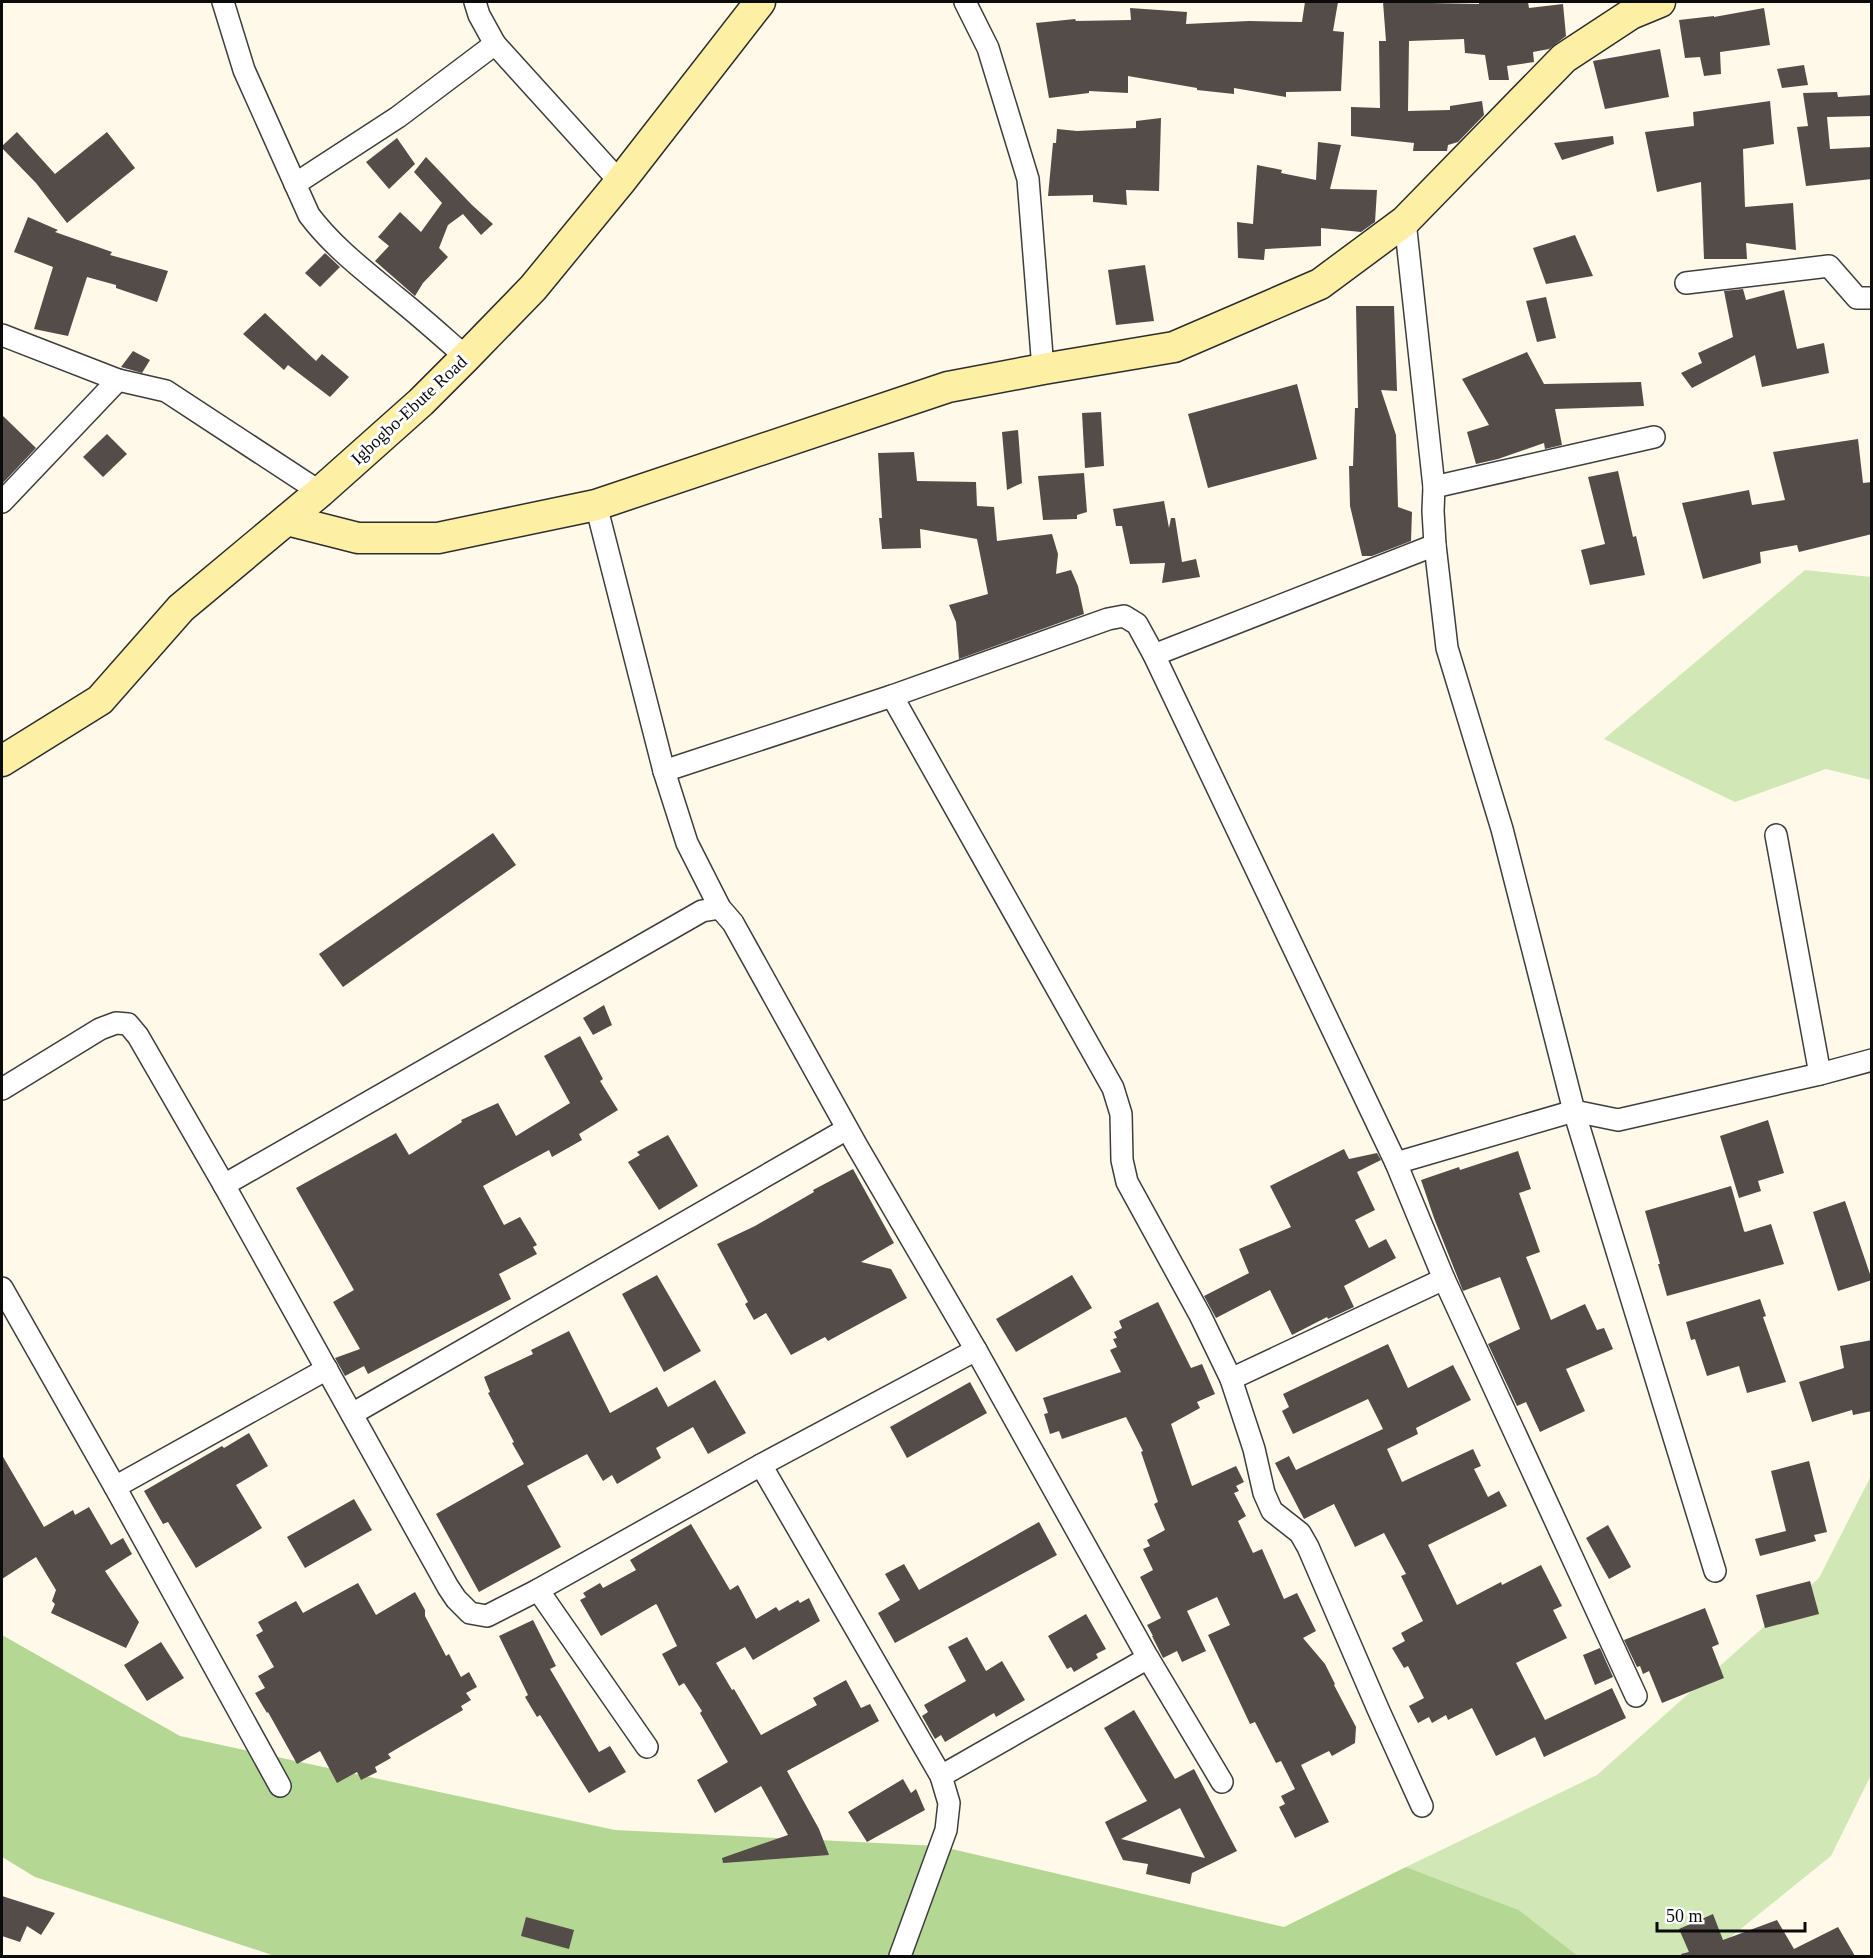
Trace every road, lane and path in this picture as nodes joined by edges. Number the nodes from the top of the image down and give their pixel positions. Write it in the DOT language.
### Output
graph roads {
  1 [pos="223,2"];
  2 [pos="475,2"];
  3 [pos="760,2"];
  4 [pos="965,2"];
  5 [pos="1660,2"];
  6 [pos="495,44"];
  7 [pos="620,182"];
  8 [pos="295,184"];
  9 [pos="1405,221"];
  10 [pos="1686,283"];
  11 [pos="1872,298"];
  12 [pos="2,335"];
  13 [pos="465,357"];
  14 [pos="1043,369"];
  15 [pos="118,380"];
  16 [pos="1654,437"];
  17 [pos="1434,487"];
  18 [pos="320,492"];
  19 [pos="2,502"];
  20 [pos="596,505"];
  21 [pos="287,520"];
  22 [pos="1435,545"];
  23 [pos="1154,655"];
  24 [pos="892,696"];
  25 [pos="2,761"];
  26 [pos="664,771"];
  27 [pos="1776,835"];
  28 [pos="720,908"];
  29 [pos="1872,1060"];
  30 [pos="1820,1074"];
  31 [pos="2,1089"];
  32 [pos="1574,1111"];
  33 [pos="847,1129"];
  34 [pos="1396,1163"];
  35 [pos="224,1185"];
  36 [pos="1444,1279"];
  37 [pos="2,1288"];
  38 [pos="976,1350"];
  39 [pos="327,1369"];
  40 [pos="1231,1379"];
  41 [pos="352,1414"];
  42 [pos="761,1465"];
  43 [pos="115,1487"];
  44 [pos="1715,1572"];
  45 [pos="538,1590"];
  46 [pos="1149,1658"];
  47 [pos="1636,1696"];
  48 [pos="647,1747"];
  49 [pos="941,1776"];
  50 [pos="1222,1782"];
  51 [pos="280,1786"];
  52 [pos="1422,1806"];
  53 [pos="900,1956"];
  1 -- 8 [label="street"];
  2 -- 6 [label="street"];
  3 -- 7 [label="street, Igbogbo-Ebute Road"];
  4 -- 14 [label="street"];
  5 -- 9 [label="street"];
  6 -- 7 [label="street"];
  6 -- 8 [label="street"];
  7 -- 13 [label="street, Igbogbo-Ebute Road"];
  8 -- 13 [label="street"];
  9 -- 14 [label="street"];
  9 -- 17 [label="street"];
  10 -- 11 [label="street"];
  12 -- 15 [label="street"];
  13 -- 18 [label="street, Igbogbo-Ebute Road"];
  14 -- 20 [label="street"];
  15 -- 18 [label="street"];
  15 -- 19 [label="street"];
  16 -- 17 [label="street"];
  17 -- 22 [label="street"];
  18 -- 21 [label="street, Igbogbo-Ebute Road"];
  20 -- 21 [label="street"];
  20 -- 26 [label="street"];
  21 -- 25 [label="street, Igbogbo-Ebute Road"];
  22 -- 23 [label="street"];
  22 -- 32 [label="street"];
  23 -- 24 [label="street"];
  23 -- 34 [label="street"];
  24 -- 26 [label="street"];
  24 -- 40 [label="street"];
  26 -- 28 [label="street"];
  27 -- 30 [label="street"];
  28 -- 33 [label="street"];
  28 -- 35 [label="street"];
  29 -- 30 [label="street"];
  30 -- 32 [label="street"];
  31 -- 35 [label="street"];
  32 -- 34 [label="street"];
  32 -- 44 [label="street"];
  33 -- 38 [label="street"];
  33 -- 41 [label="street"];
  34 -- 36 [label="street"];
  35 -- 39 [label="street"];
  36 -- 40 [label="street"];
  36 -- 47 [label="street"];
  37 -- 43 [label="street"];
  38 -- 42 [label="street"];
  38 -- 46 [label="street"];
  39 -- 41 [label="street"];
  39 -- 43 [label="street"];
  40 -- 52 [label="street"];
  41 -- 45 [label="street"];
  42 -- 45 [label="street"];
  42 -- 49 [label="street"];
  43 -- 51 [label="street"];
  45 -- 48 [label="street"];
  46 -- 49 [label="street"];
  46 -- 50 [label="street"];
  49 -- 53 [label="street"];
}
